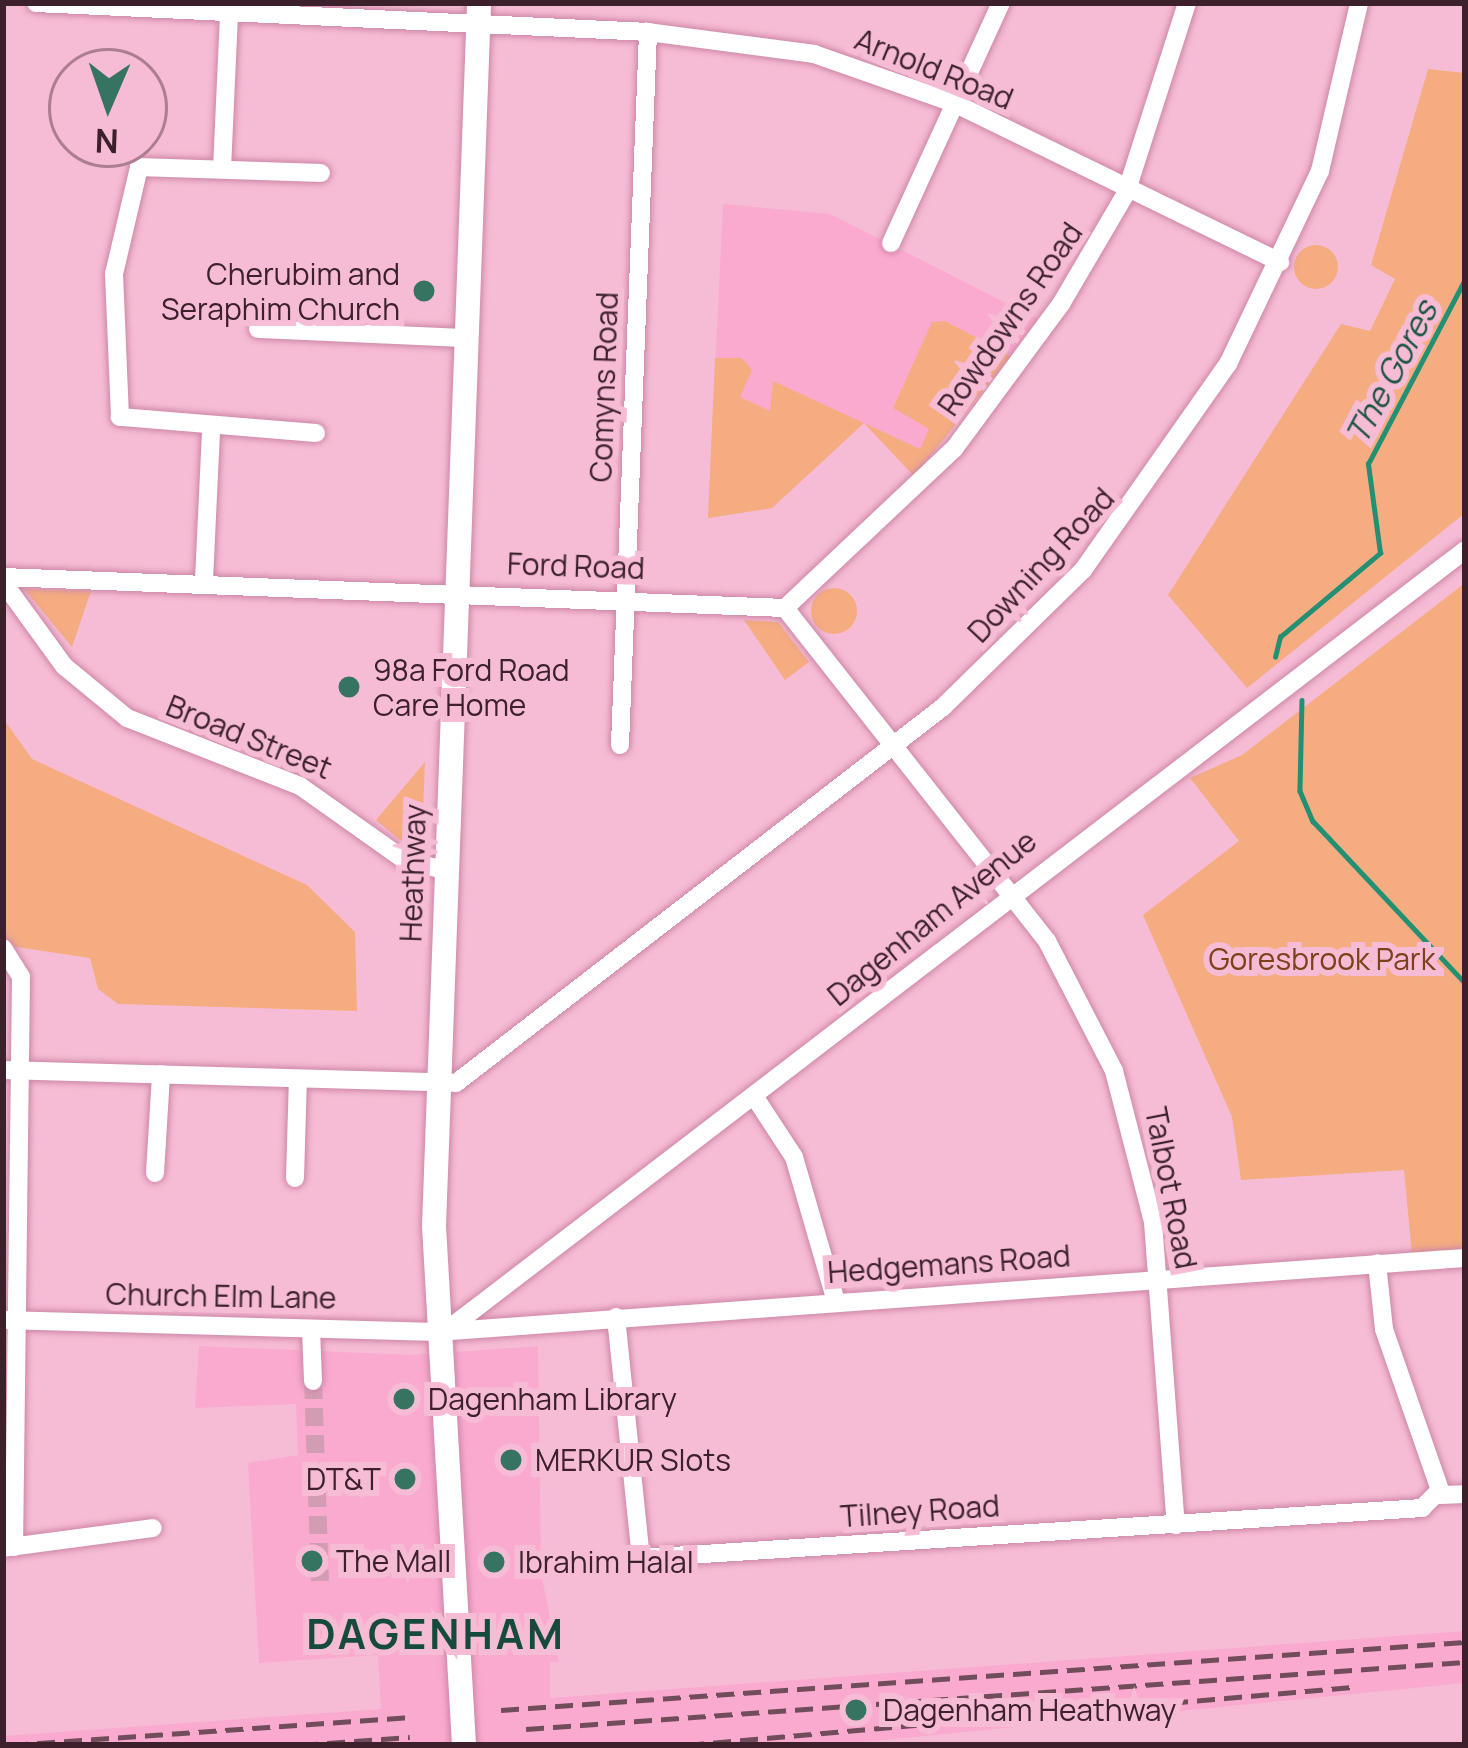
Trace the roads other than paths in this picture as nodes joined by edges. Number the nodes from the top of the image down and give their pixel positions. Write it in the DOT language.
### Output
graph roads {
  1 [pos="35,3"];
  2 [pos="1001,3"];
  3 [pos="1187,3"];
  4 [pos="1359,3"];
  5 [pos="229,14"];
  6 [pos="478,14"];
  7 [pos="648,32"];
  8 [pos="954,103"];
  9 [pos="222,169"];
  10 [pos="321,173"];
  11 [pos="1126,193"];
  12 [pos="892,243"];
  13 [pos="1280,262"];
  14 [pos="258,329"];
  15 [pos="466,338"];
  16 [pos="211,429"];
  17 [pos="316,434"];
  18 [pos="1465,550"];
  19 [pos="3,579"];
  20 [pos="204,580"];
  21 [pos="453,590"];
  22 [pos="626,597"];
  23 [pos="785,608"];
  24 [pos="890,739"];
  25 [pos="620,745"];
  26 [pos="443,870"];
  27 [pos="1009,892"];
  28 [pos="3,948"];
  29 [pos="11,1070"];
  30 [pos="161,1074"];
  31 [pos="298,1079"];
  32 [pos="436,1083"];
  33 [pos="755,1099"];
  34 [pos="155,1173"];
  35 [pos="295,1178"];
  36 [pos="1465,1258"];
  37 [pos="1377,1263"];
  38 [pos="1159,1279"];
  39 [pos="836,1302"];
  40 [pos="616,1318"];
  41 [pos="7,1320"];
  42 [pos="311,1329"];
  43 [pos="437,1332"];
  44 [pos="314,1382"];
  45 [pos="1465,1494"];
  46 [pos="1440,1495"];
  47 [pos="1176,1525"];
  48 [pos="153,1528"];
  49 [pos="8,1548"];
  50 [pos="464,1745"];
  1 -- 5 [label="street, Arnold Road"];
  2 -- 8 [label="street"];
  3 -- 11 [label="street, Rowdowns Road"];
  4 -- 13 [label="street, Downing Road"];
  5 -- 6 [label="street, Arnold Road"];
  5 -- 9 [label="street"];
  6 -- 7 [label="street, Arnold Road"];
  6 -- 15 [label="main road, Heathway"];
  7 -- 8 [label="street, Arnold Road"];
  7 -- 22 [label="street, Comyns Road"];
  8 -- 11 [label="street, Arnold Road"];
  8 -- 12 [label="street"];
  9 -- 10 [label="street"];
  9 -- 16 [label="street"];
  11 -- 13 [label="street, Arnold Road"];
  11 -- 23 [label="street, Rowdowns Road"];
  13 -- 24 [label="street, Downing Road"];
  14 -- 15 [label="street"];
  15 -- 21 [label="main road, Heathway"];
  16 -- 17 [label="street"];
  16 -- 20 [label="street"];
  18 -- 27 [label="street, Dagenham Avenue"];
  19 -- 20 [label="street, Ford Road"];
  19 -- 26 [label="street, Broad Street"];
  20 -- 21 [label="street, Ford Road"];
  21 -- 22 [label="street, Ford Road"];
  21 -- 26 [label="main road, Heathway"];
  22 -- 23 [label="street, Ford Road"];
  22 -- 25 [label="street, Comyns Road"];
  23 -- 24 [label="street"];
  24 -- 27 [label="street"];
  24 -- 32 [label="street, Downing Road"];
  26 -- 32 [label="main road, Heathway"];
  27 -- 33 [label="street, Dagenham Avenue"];
  27 -- 38 [label="street, Talbot Road"];
  28 -- 29 [label="street"];
  29 -- 30 [label="street"];
  29 -- 41 [label="street"];
  30 -- 31 [label="street"];
  30 -- 34 [label="street"];
  31 -- 32 [label="street"];
  31 -- 35 [label="street"];
  32 -- 43 [label="main road, Heathway"];
  33 -- 39 [label="street"];
  33 -- 43 [label="street, Dagenham Avenue"];
  36 -- 37 [label="street, Hedgemans Road"];
  37 -- 38 [label="street, Hedgemans Road"];
  37 -- 46 [label="street"];
  38 -- 39 [label="street, Hedgemans Road"];
  38 -- 47 [label="street, Talbot Road"];
  39 -- 40 [label="street, Hedgemans Road"];
  40 -- 43 [label="street, Hedgemans Road"];
  40 -- 47 [label="street, Tilney Road"];
  41 -- 42 [label="street, Church Elm Lane"];
  41 -- 49 [label="street"];
  42 -- 43 [label="street, Church Elm Lane"];
  42 -- 44 [label="street"];
  43 -- 50 [label="main road, Heathway"];
  45 -- 46 [label="street, Tilney Road"];
  46 -- 47 [label="street, Tilney Road"];
  48 -- 49 [label="street"];
}
